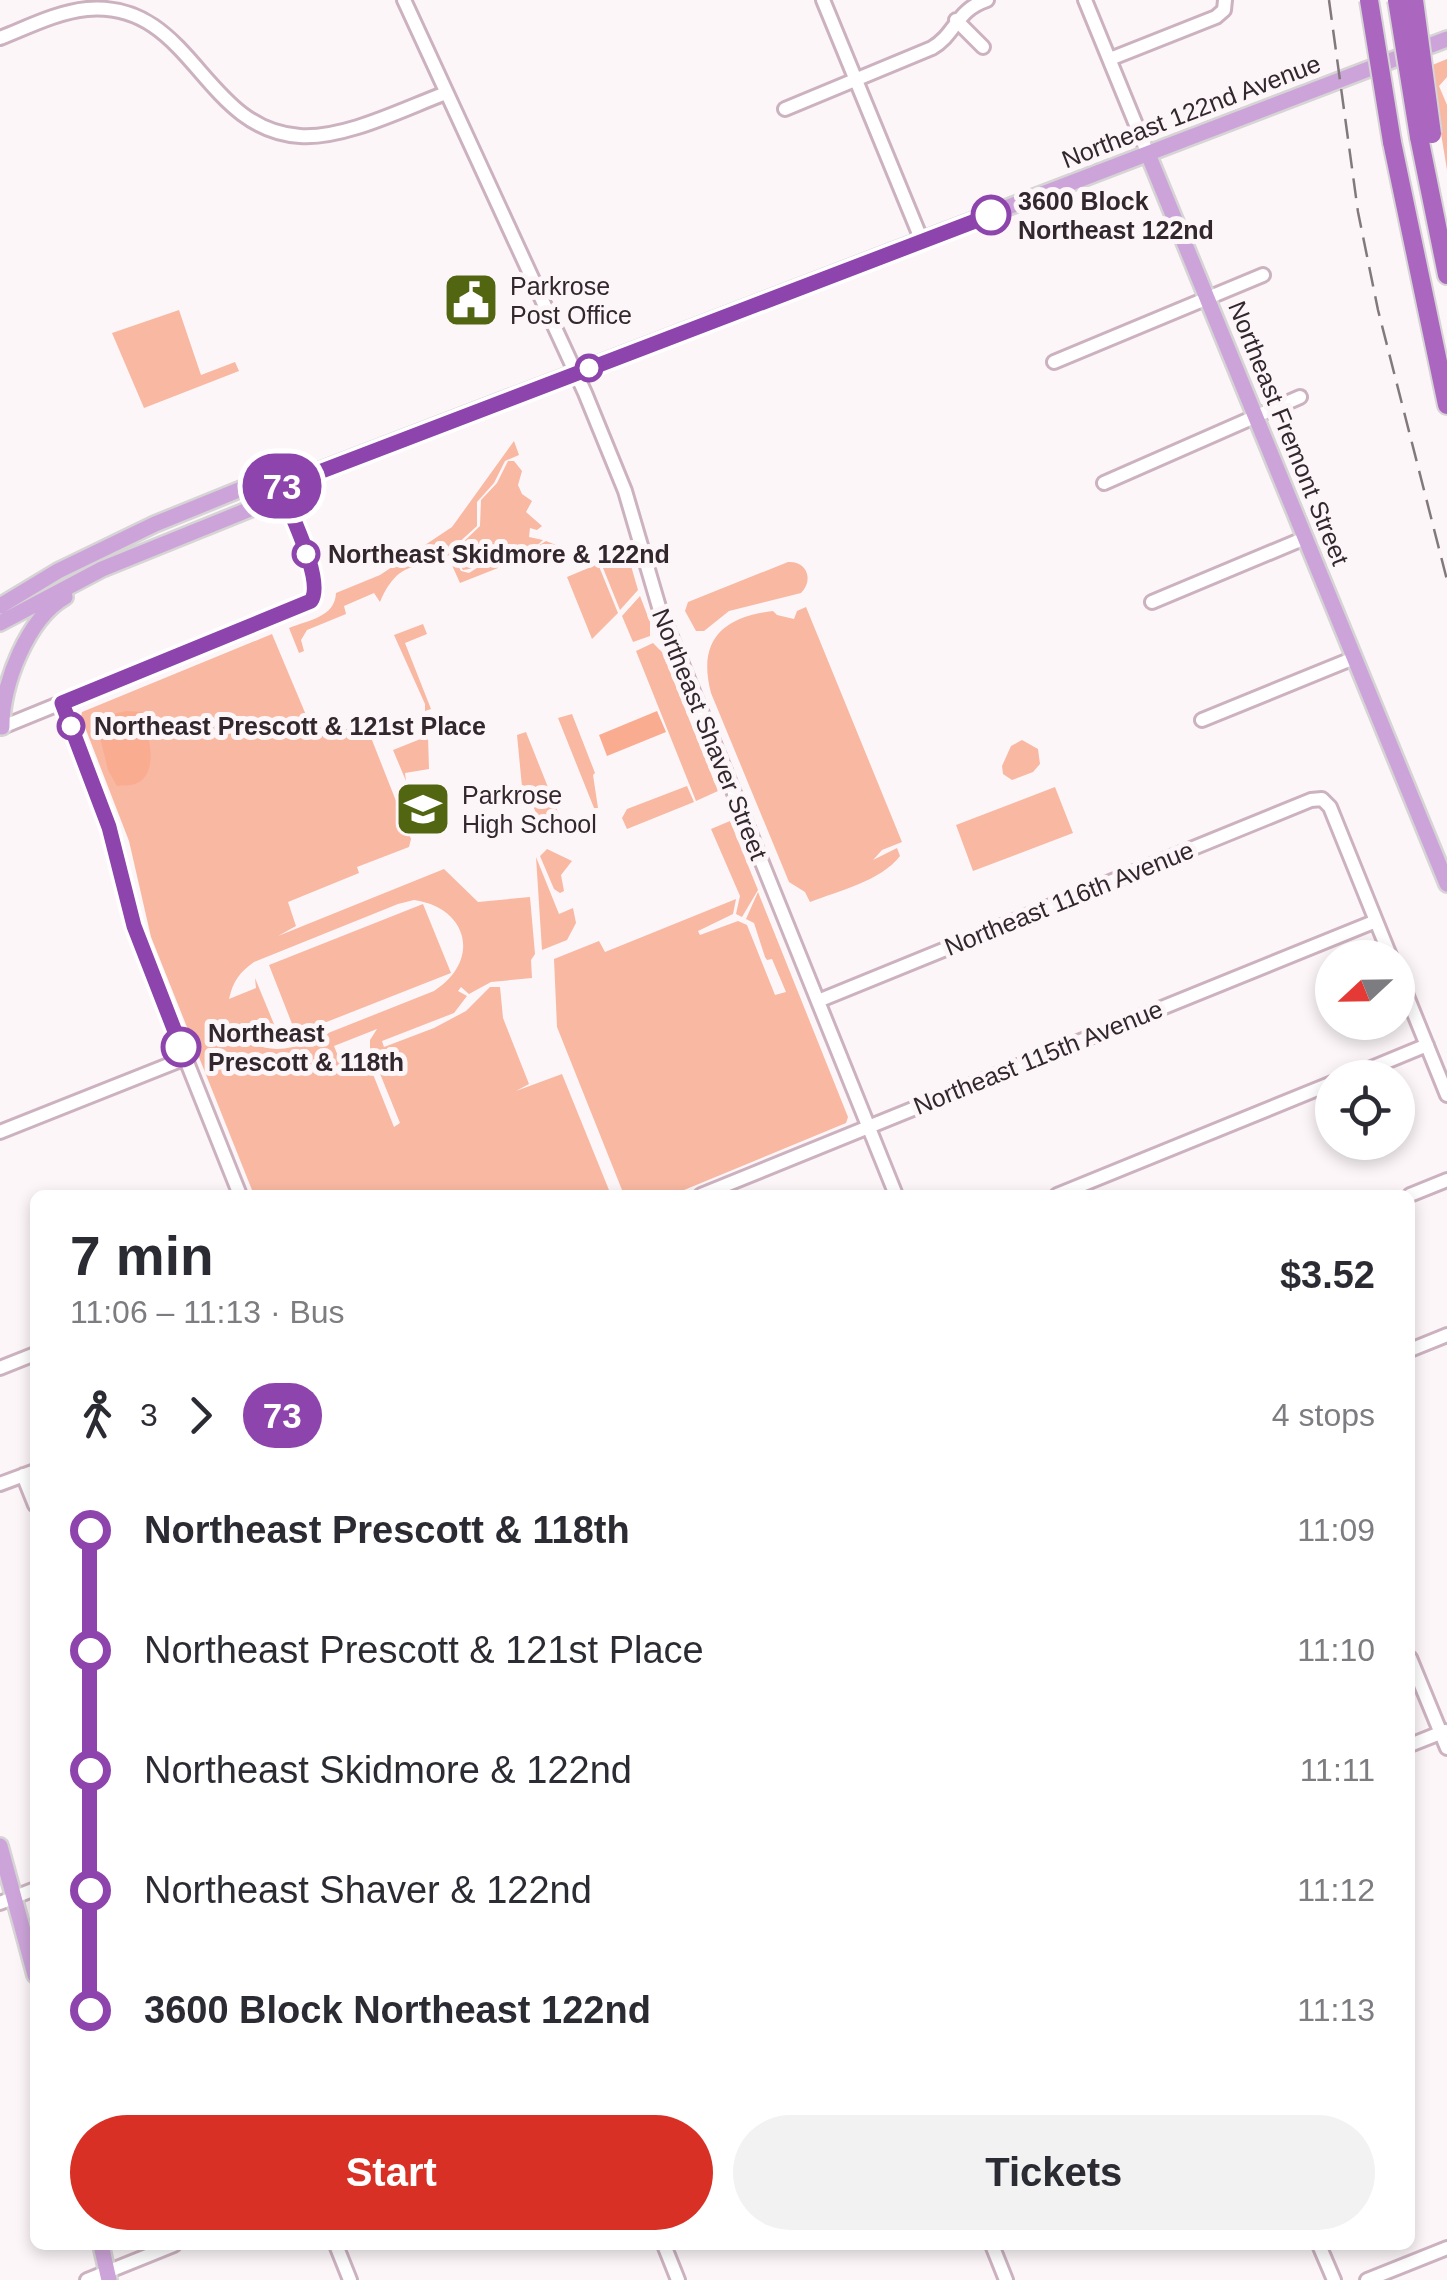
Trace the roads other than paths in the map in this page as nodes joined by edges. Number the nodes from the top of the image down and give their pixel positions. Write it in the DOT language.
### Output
graph roads {
  1 [pos="404,0"];
  2 [pos="822,0"];
  3 [pos="988,0"];
  4 [pos="1085,0"];
  5 [pos="1225,0"];
  6 [pos="1369,0"];
  7 [pos="1398,0"];
  8 [pos="1414,0"];
  9 [pos="956,20"];
  10 [pos="0,38"];
  11 [pos="1447,38"];
  12 [pos="983,47"];
  13 [pos="1110,59"];
  14 [pos="856,80"];
  15 [pos="446,94"];
  16 [pos="785,110"];
  17 [pos="1426,135"];
  18 [pos="1148,154"];
  19 [pos="922,242"];
  20 [pos="1447,242"];
  21 [pos="1447,275"];
  22 [pos="1264,276"];
  23 [pos="1206,298"];
  24 [pos="1054,362"];
  25 [pos="577,373"];
  26 [pos="1300,397"];
  27 [pos="1447,405"];
  28 [pos="1255,417"];
  29 [pos="1104,482"];
  30 [pos="280,487"];
  31 [pos="1305,538"];
  32 [pos="137,554"];
  33 [pos="1152,602"];
  34 [pos="0,606"];
  35 [pos="0,624"];
  36 [pos="1354,658"];
  37 [pos="62,703"];
  38 [pos="1202,720"];
  39 [pos="1,728"];
  40 [pos="1447,884"];
  41 [pos="1376,921"];
  42 [pos="1384,940"];
  43 [pos="818,1001"];
  44 [pos="1415,1016"];
  45 [pos="1427,1045"];
  46 [pos="186,1058"];
  47 [pos="1390,1060"];
  48 [pos="1315,1090"];
  49 [pos="1447,1095"];
  50 [pos="868,1126"];
  51 [pos="0,1132"];
  52 [pos="1447,1180"];
  53 [pos="238,1190"];
  54 [pos="713,1190"];
  55 [pos="894,1190"];
  56 [pos="1070,1190"];
  57 [pos="1415,1193"];
  58 [pos="1447,1336"];
  59 [pos="1415,1348"];
  60 [pos="30,1356"];
  61 [pos="0,1368"];
  62 [pos="29,1473"];
  63 [pos="0,1484"];
  64 [pos="1415,1669"];
  65 [pos="1444,1732"];
  66 [pos="1415,1743"];
  67 [pos="1447,1748"];
  68 [pos="0,1846"];
  69 [pos="7,1900"];
  70 [pos="30,1961"];
  71 [pos="1447,2248"];
  72 [pos="101,2250"];
  73 [pos="163,2250"];
  74 [pos="338,2250"];
  75 [pos="666,2250"];
  76 [pos="994,2250"];
  77 [pos="1322,2250"];
  78 [pos="108,2276"];
  79 [pos="87,2280"];
  80 [pos="350,2280"];
  81 [pos="678,2280"];
  82 [pos="1006,2280"];
  83 [pos="1334,2280"];
  84 [pos="1368,2280"];
  1 -- 15 [label="street, Northeast Shaver Street"];
  2 -- 14 [label="street"];
  3 -- 9 [label="street"];
  4 -- 13 [label="street, Northeast Fremont Street"];
  5 -- 13 [label="street"];
  6 -- 27 [label="highway, bridge"];
  7 -- 17 [label="highway, bridge"];
  8 -- 17 [label="highway, bridge"];
  9 -- 12 [label="street"];
  9 -- 14 [label="street"];
  10 -- 15 [label="street"];
  11 -- 18 [label="main road, Northeast 122nd Avenue"];
  13 -- 18 [label="street, Northeast Fremont Street"];
  14 -- 16 [label="street"];
  14 -- 19 [label="street"];
  15 -- 25 [label="street, Northeast Shaver Street"];
  17 -- 20 [label="highway"];
  17 -- 21 [label="highway"];
  18 -- 19 [label="main road, Northeast 122nd Avenue"];
  18 -- 23 [label="main road, Northeast Fremont Street"];
  19 -- 25 [label="main road, Northeast 122nd Avenue"];
  22 -- 23 [label="street"];
  23 -- 24 [label="street"];
  23 -- 28 [label="main road, Northeast Fremont Street"];
  25 -- 30 [label="main road, Northeast 122nd Avenue"];
  25 -- 43 [label="street, Northeast Shaver Street"];
  26 -- 28 [label="street"];
  28 -- 29 [label="street"];
  28 -- 31 [label="main road, Northeast Fremont Street"];
  30 -- 32 [label="main road, Northeast 122nd Avenue"];
  30 -- 34 [label="main road, Northeast 122nd Avenue"];
  30 -- 37 [label="street"];
  31 -- 33 [label="street"];
  31 -- 36 [label="main road, Northeast Fremont Street"];
  32 -- 35 [label="main road, Northeast 122nd Avenue"];
  32 -- 39 [label="main road"];
  36 -- 38 [label="street"];
  36 -- 40 [label="main road, Northeast Fremont Street"];
  37 -- 39 [label="street"];
  37 -- 46 [label="street"];
  41 -- 42 [label="street"];
  41 -- 43 [label="street, Northeast 116th Avenue"];
  41 -- 50 [label="street, Northeast 115th Avenue"];
  43 -- 50 [label="street, Northeast Shaver Street"];
  44 -- 45 [label="street"];
  45 -- 47 [label="street"];
  45 -- 49 [label="street"];
  46 -- 51 [label="street"];
  46 -- 53 [label="street"];
  48 -- 56 [label="street"];
  50 -- 54 [label="street, Northeast 115th Avenue"];
  50 -- 55 [label="street, Northeast Shaver Street"];
  52 -- 57 [label="street"];
  58 -- 59 [label="street"];
  60 -- 61 [label="street"];
  62 -- 63 [label="street"];
  64 -- 65 [label="street"];
  65 -- 66 [label="street"];
  65 -- 67 [label="street"];
  68 -- 69 [label="main road"];
  69 -- 70 [label="main road"];
  71 -- 84 [label="street"];
  72 -- 78 [label="main road"];
  73 -- 78 [label="street"];
  74 -- 80 [label="street"];
  75 -- 81 [label="street"];
  76 -- 82 [label="street"];
  77 -- 83 [label="street"];
  78 -- 79 [label="street"];
}
